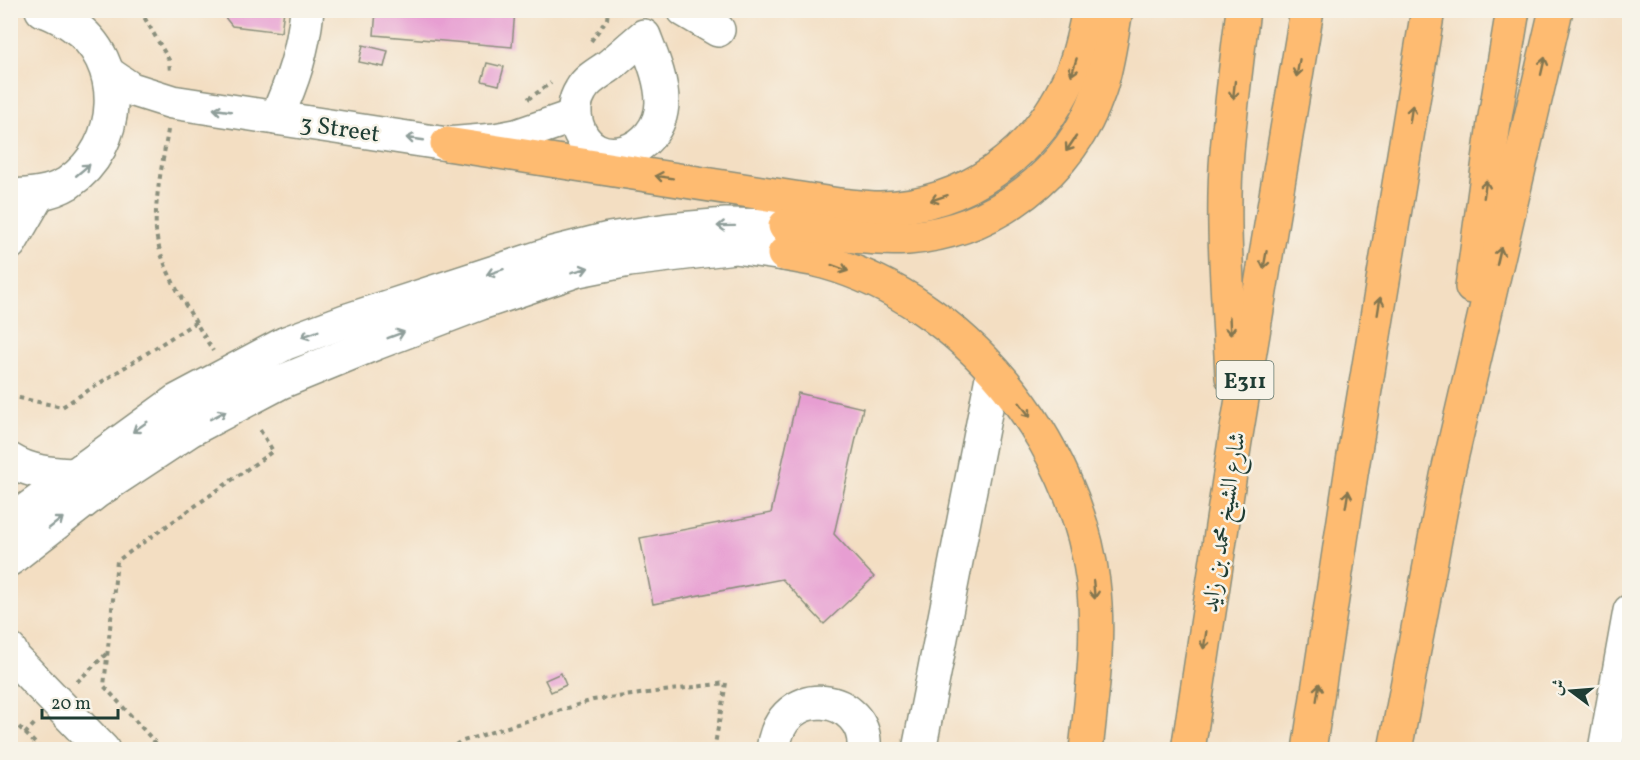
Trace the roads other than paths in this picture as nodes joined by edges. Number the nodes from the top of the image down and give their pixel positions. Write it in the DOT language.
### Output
graph roads {
  1 [pos="42,10"];
  2 [pos="308,10"];
  3 [pos="684,10"];
  4 [pos="1089,10"];
  5 [pos="1116,10"];
  6 [pos="1243,10"];
  7 [pos="1307,10"];
  8 [pos="1428,10"];
  9 [pos="1513,10"];
  10 [pos="1557,10"];
  11 [pos="80,22"];
  12 [pos="647,23"];
  13 [pos="718,30"];
  14 [pos="109,74"];
  15 [pos="574,116"];
  16 [pos="276,118"];
  17 [pos="447,144"];
  18 [pos="24,196"];
  19 [pos="784,240"];
  20 [pos="10,243"];
  21 [pos="993,372"];
  22 [pos="1235,441"];
  23 [pos="10,460"];
  24 [pos="73,475"];
  25 [pos="1447,476"];
  26 [pos="10,522"];
  27 [pos="10,559"];
  28 [pos="1629,611"];
  29 [pos="12,655"];
  30 [pos="103,750"];
  31 [pos="772,750"];
  32 [pos="864,750"];
  33 [pos="919,750"];
  34 [pos="1086,750"];
  35 [pos="1188,750"];
  36 [pos="1309,750"];
  37 [pos="1395,750"];
  38 [pos="1605,750"];
  1 -- 11 [label="street"];
  2 -- 16 [label="street"];
  3 -- 13 [label="street"];
  4 -- 17 [label="highway, one-way"];
  5 -- 19 [label="highway, one-way"];
  6 -- 22 [label="highway, one-way"];
  7 -- 22 [label="highway, شارع الشيخ محمد بن زايد / E311, one-way"];
  36 -- 8 [label="highway, one-way"];
  25 -- 9 [label="highway, one-way"];
  25 -- 10 [label="highway, one-way"];
  11 -- 14 [label="street"];
  12 -- 15 [label="street"];
  12 -- 15 [label="street"];
  16 -- 14 [label="street, 3 Street, one-way"];
  18 -- 14 [label="street, one-way"];
  15 -- 17 [label="street, 3 Street"];
  17 -- 16 [label="street, 3 Street, one-way"];
  18 -- 20 [label="street"];
  19 -- 21 [label="highway, one-way"];
  19 -- 24 [label="street, one-way"];
  27 -- 19 [label="street, one-way"];
  21 -- 33 [label="street"];
  21 -- 34 [label="highway, one-way"];
  22 -- 35 [label="highway, شارع الشيخ محمد بن زايد / E311, one-way"];
  23 -- 24 [label="street"];
  24 -- 26 [label="street"];
  25 -- 37 [label="highway"];
  28 -- 38 [label="street"];
  29 -- 30 [label="street"];
  31 -- 32 [label="street"];
}
